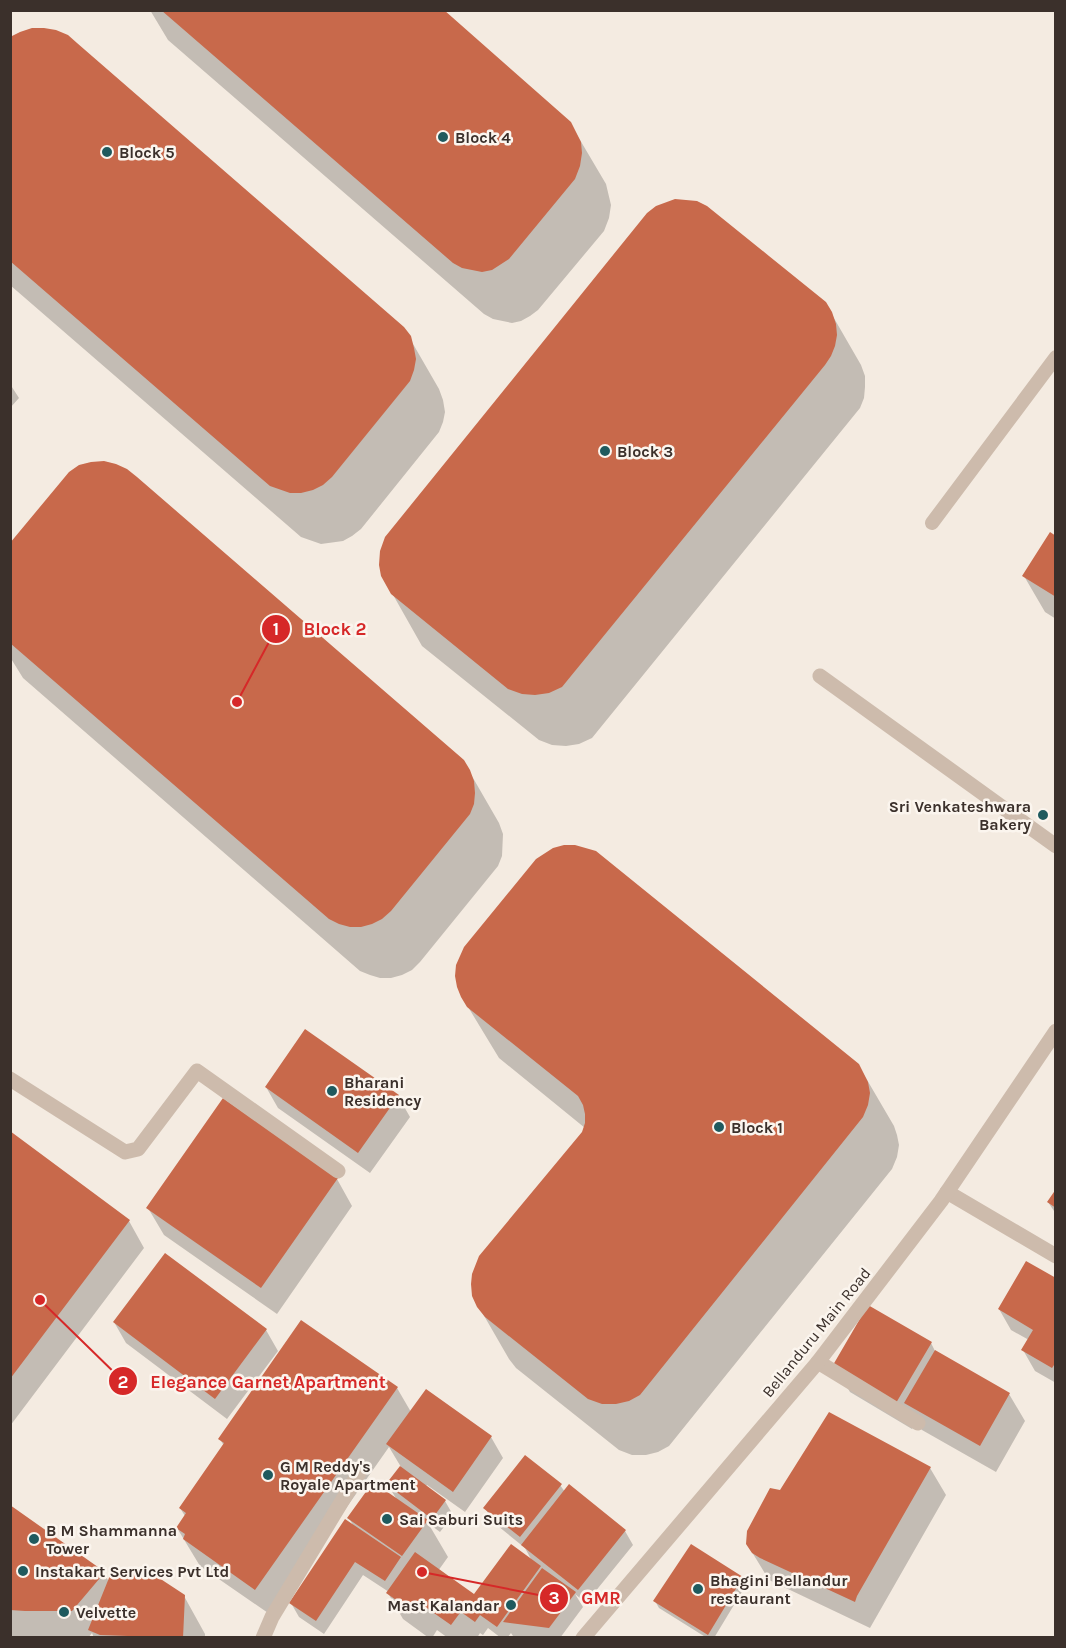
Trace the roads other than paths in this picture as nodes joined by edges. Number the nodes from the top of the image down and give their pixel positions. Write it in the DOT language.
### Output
graph roads {
  1 [pos="1056,357"];
  2 [pos="932,523"];
  3 [pos="820,676"];
  4 [pos="1056,846"];
  5 [pos="1056,1031"];
  6 [pos="10,1079"];
  7 [pos="338,1171"];
  8 [pos="946,1192"];
  9 [pos="1056,1256"];
  10 [pos="818,1362"];
  11 [pos="918,1423"];
  12 [pos="359,1473"];
  13 [pos="263,1638"];
  14 [pos="583,1638"];
  1 -- 2 [label="lane"];
  3 -- 4 [label="street"];
  5 -- 8 [label="street, Bellanduru Main Road"];
  6 -- 7 [label="street"];
  8 -- 9 [label="street"];
  8 -- 10 [label="street, Bellanduru Main Road"];
  10 -- 11 [label="street"];
  10 -- 14 [label="street, Bellanduru Main Road"];
  12 -- 13 [label="street"];
}
